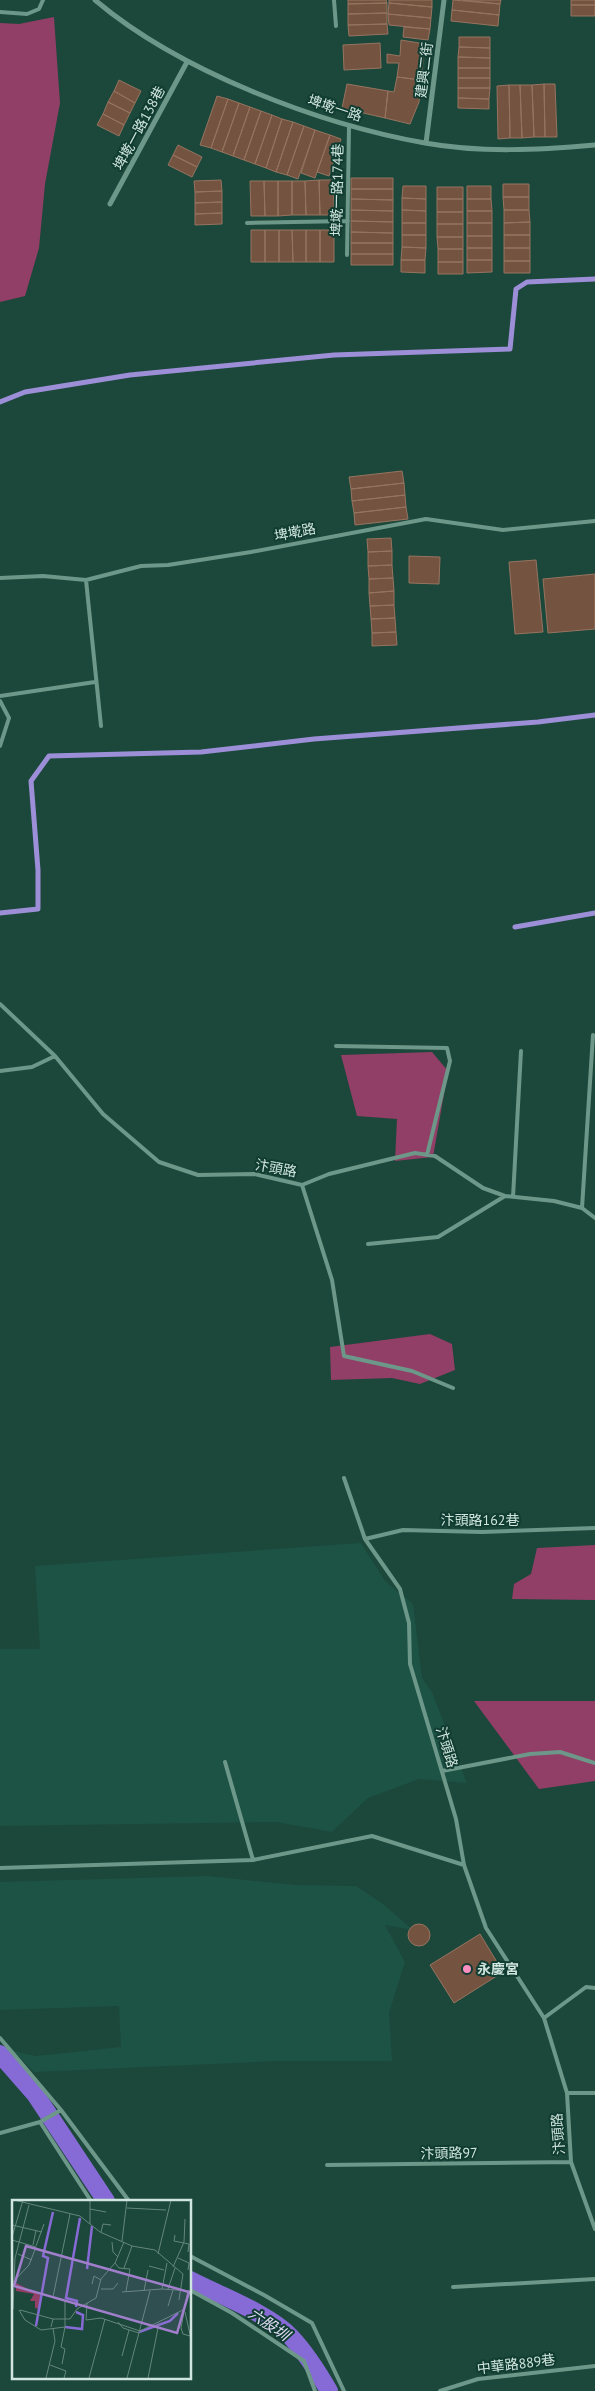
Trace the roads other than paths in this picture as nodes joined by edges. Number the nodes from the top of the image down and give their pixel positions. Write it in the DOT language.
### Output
graph roads {
  1 [pos="43,0"];
  2 [pos="95,0"];
  3 [pos="334,0"];
  4 [pos="444,0"];
  5 [pos="0,12"];
  6 [pos="336,26"];
  7 [pos="187,62"];
  8 [pos="349,126"];
  9 [pos="426,143"];
  10 [pos="595,145"];
  11 [pos="110,204"];
  12 [pos="348,221"];
  13 [pos="247,223"];
  14 [pos="348,255"];
  15 [pos="595,520"];
  16 [pos="0,578"];
  17 [pos="86,580"];
  18 [pos="96,682"];
  19 [pos="0,696"];
  20 [pos="0,701"];
  21 [pos="100,726"];
  22 [pos="0,746"];
  23 [pos="0,1004"];
  24 [pos="593,1035"];
  25 [pos="336,1046"];
  26 [pos="521,1051"];
  27 [pos="55,1056"];
  28 [pos="0,1071"];
  29 [pos="427,1155"];
  30 [pos="302,1184"];
  31 [pos="505,1196"];
  32 [pos="513,1197"];
  33 [pos="582,1208"];
  34 [pos="595,1218"];
  35 [pos="368,1244"];
  36 [pos="453,1388"];
  37 [pos="344,1478"];
  38 [pos="595,1528"];
  39 [pos="365,1539"];
  40 [pos="225,1762"];
  41 [pos="595,1763"];
  42 [pos="442,1771"];
  43 [pos="253,1860"];
  44 [pos="464,1865"];
  45 [pos="0,1868"];
  46 [pos="595,1988"];
  47 [pos="544,2018"];
  48 [pos="0,2038"];
  49 [pos="567,2093"];
  50 [pos="595,2093"];
  51 [pos="61,2110"];
  52 [pos="40,2122"];
  53 [pos="0,2133"];
  54 [pos="571,2162"];
  55 [pos="327,2165"];
  56 [pos="90,2200"];
  57 [pos="128,2200"];
  58 [pos="595,2229"];
  59 [pos="191,2257"];
  60 [pos="595,2279"];
  61 [pos="453,2288"];
  62 [pos="191,2291"];
  63 [pos="595,2366"];
  64 [pos="315,2391"];
  65 [pos="344,2391"];
  66 [pos="440,2391"];
  1 -- 5 [label="lane"];
  2 -- 7 [label="street, 埤墘一路"];
  3 -- 6 [label="lane"];
  4 -- 9 [label="street, 建興二街"];
  7 -- 8 [label="street, 埤墘一路"];
  7 -- 11 [label="street, 埤墘一路138巷"];
  8 -- 9 [label="street, 埤墘一路"];
  8 -- 12 [label="lane, 埤墘一路174巷"];
  9 -- 10 [label="street, 埤墘一路"];
  12 -- 13 [label="lane"];
  12 -- 14 [label="lane, 埤墘一路174巷"];
  15 -- 17 [label="lane, 埤墘路"];
  16 -- 17 [label="lane, 埤墘路"];
  17 -- 18 [label="lane"];
  18 -- 19 [label="lane"];
  18 -- 21 [label="lane"];
  20 -- 22 [label="lane"];
  23 -- 27 [label="lane, 汴頭路"];
  24 -- 33 [label="lane"];
  25 -- 29 [label="lane"];
  26 -- 32 [label="lane"];
  27 -- 28 [label="lane"];
  27 -- 30 [label="lane, 汴頭路"];
  29 -- 30 [label="lane, 汴頭路"];
  29 -- 31 [label="lane, 汴頭路"];
  30 -- 36 [label="lane"];
  31 -- 32 [label="lane, 汴頭路"];
  31 -- 35 [label="lane"];
  32 -- 33 [label="lane, 汴頭路"];
  33 -- 34 [label="lane, 汴頭路"];
  37 -- 39 [label="lane, 汴頭路"];
  38 -- 39 [label="lane, 汴頭路162巷"];
  39 -- 42 [label="lane, 汴頭路"];
  40 -- 43 [label="lane"];
  41 -- 42 [label="lane"];
  42 -- 44 [label="lane, 汴頭路"];
  43 -- 44 [label="lane"];
  43 -- 45 [label="lane"];
  44 -- 47 [label="lane, 汴頭路"];
  46 -- 47 [label="lane"];
  47 -- 49 [label="lane, 汴頭路"];
  48 -- 51 [label="lane"];
  49 -- 50 [label="lane, 汴頭路"];
  49 -- 54 [label="lane, 汴頭路"];
  51 -- 52 [label="lane"];
  51 -- 57 [label="lane"];
  52 -- 53 [label="lane"];
  52 -- 56 [label="lane"];
  54 -- 55 [label="lane, 汴頭路97"];
  54 -- 58 [label="lane, 汴頭路"];
  59 -- 65 [label="lane"];
  60 -- 61 [label="lane"];
  62 -- 64 [label="lane"];
  63 -- 66 [label="lane, 中華路889巷"];
}
